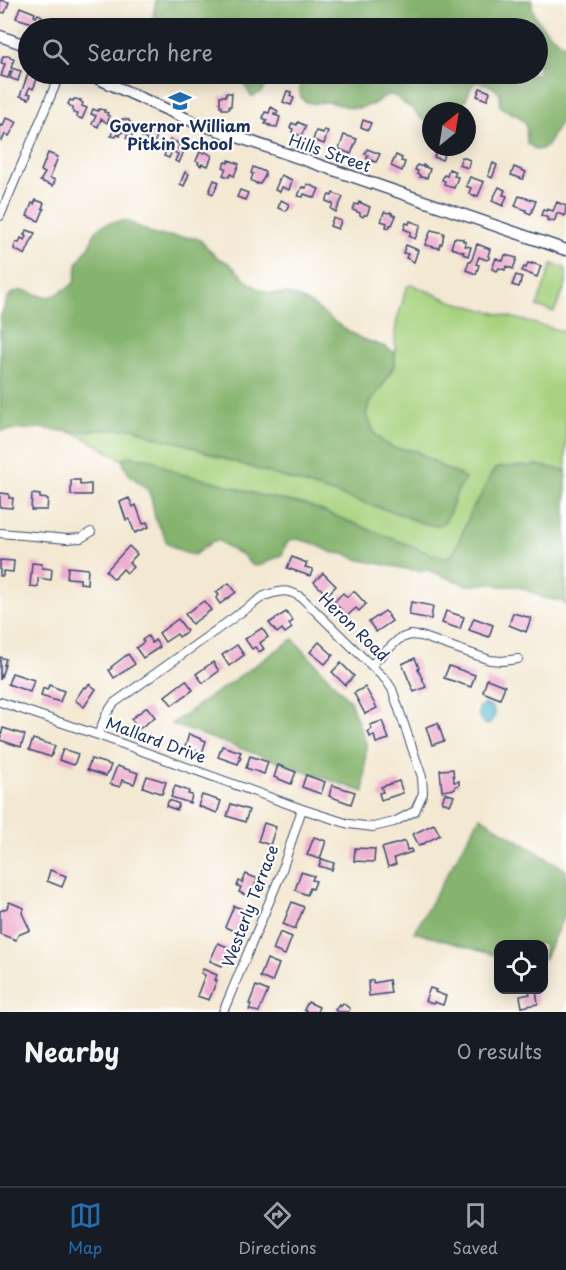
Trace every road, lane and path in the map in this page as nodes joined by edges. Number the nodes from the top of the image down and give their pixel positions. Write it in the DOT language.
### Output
graph roads {
  1 [pos="0,36"];
  2 [pos="18,42"];
  3 [pos="56,84"];
  4 [pos="110,84"];
  5 [pos="0,216"];
  6 [pos="566,250"];
  7 [pos="91,532"];
  8 [pos="0,533"];
  9 [pos="518,659"];
  10 [pos="371,665"];
  11 [pos="0,702"];
  12 [pos="98,735"];
  13 [pos="302,810"];
  14 [pos="224,1012"];
  1 -- 2 [label="street"];
  3 -- 5 [label="street"];
  4 -- 6 [label="street, Hills Street"];
  7 -- 8 [label="street"];
  9 -- 10 [label="street"];
  10 -- 12 [label="street, Heron Road"];
  10 -- 13 [label="street, Heron Road"];
  11 -- 12 [label="street, Mallard Drive"];
  12 -- 13 [label="street, Mallard Drive"];
  13 -- 14 [label="street, Westerly Terrace"];
}
